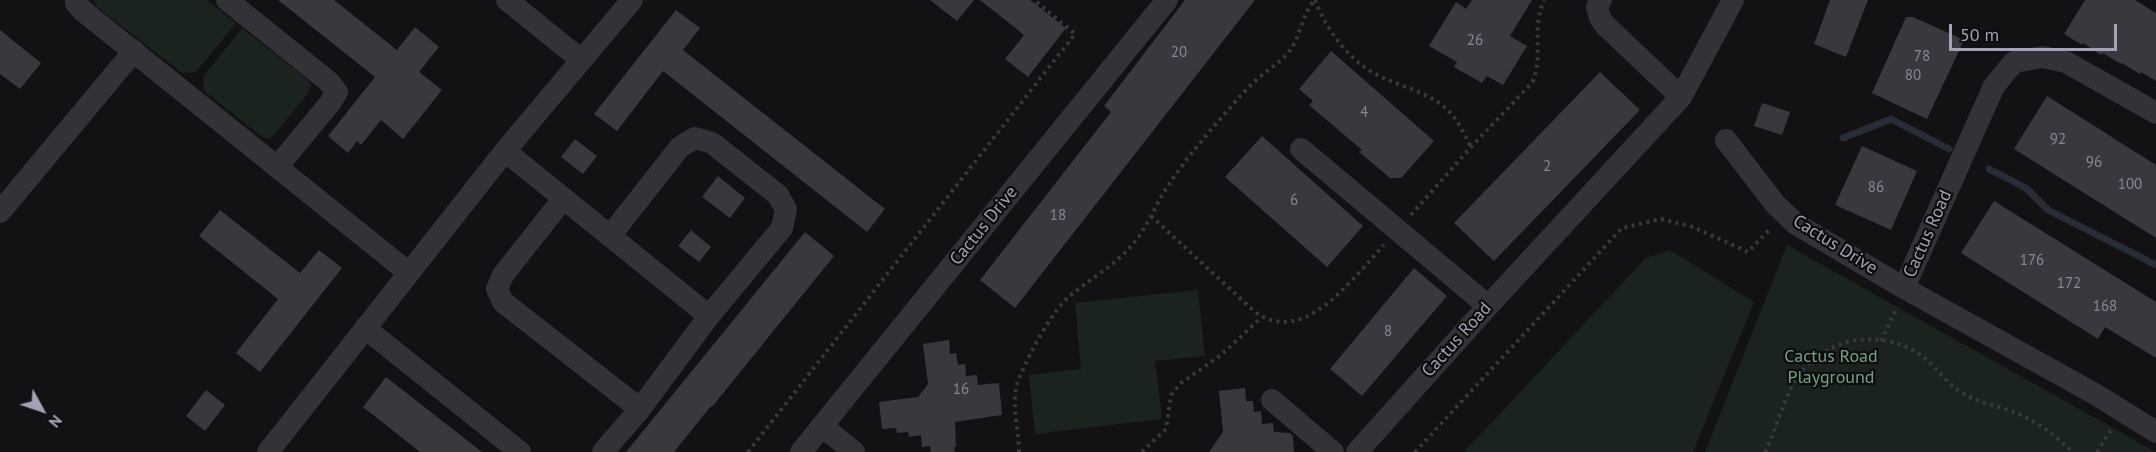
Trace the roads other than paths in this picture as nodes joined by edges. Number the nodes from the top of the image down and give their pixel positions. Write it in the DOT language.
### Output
graph roads {
  1 [pos="77,0"];
  2 [pos="227,0"];
  3 [pos="507,0"];
  4 [pos="632,0"];
  5 [pos="1167,0"];
  6 [pos="1601,0"];
  7 [pos="1726,2"];
  8 [pos="134,51"];
  9 [pos="580,59"];
  10 [pos="1682,97"];
  11 [pos="2156,113"];
  12 [pos="1726,140"];
  13 [pos="1301,149"];
  14 [pos="505,151"];
  15 [pos="278,166"];
  16 [pos="563,199"];
  17 [pos="0,212"];
  18 [pos="610,236"];
  19 [pos="409,273"];
  20 [pos="1904,288"];
  21 [pos="1488,306"];
  22 [pos="709,316"];
  23 [pos="365,328"];
  24 [pos="1272,400"];
  25 [pos="640,409"];
  26 [pos="822,426"];
  27 [pos="2156,432"];
  28 [pos="268,452"];
  29 [pos="520,452"];
  30 [pos="603,452"];
  31 [pos="801,452"];
  32 [pos="854,452"];
  33 [pos="1333,452"];
  34 [pos="1357,452"];
  1 -- 8 [label="street"];
  2 -- 15 [label="street"];
  3 -- 9 [label="street"];
  4 -- 9 [label="street"];
  5 -- 26 [label="street, Cactus Drive"];
  6 -- 10 [label="street"];
  7 -- 10 [label="street"];
  8 -- 15 [label="street"];
  8 -- 17 [label="street"];
  9 -- 14 [label="street"];
  10 -- 21 [label="street, Cactus Road"];
  11 -- 20 [label="street, Cactus Road"];
  12 -- 20 [label="street, Cactus Drive"];
  13 -- 21 [label="street"];
  14 -- 16 [label="street"];
  14 -- 19 [label="street"];
  15 -- 19 [label="street"];
  16 -- 18 [label="street"];
  16 -- 25 [label="street"];
  18 -- 22 [label="street"];
  18 -- 22 [label="street"];
  19 -- 23 [label="street"];
  20 -- 27 [label="street, Cactus Road"];
  21 -- 34 [label="street, Cactus Road"];
  22 -- 25 [label="street"];
  23 -- 28 [label="street"];
  23 -- 29 [label="street"];
  24 -- 33 [label="street"];
  25 -- 30 [label="street"];
  26 -- 31 [label="street, Cactus Drive"];
  26 -- 32 [label="street"];
}
